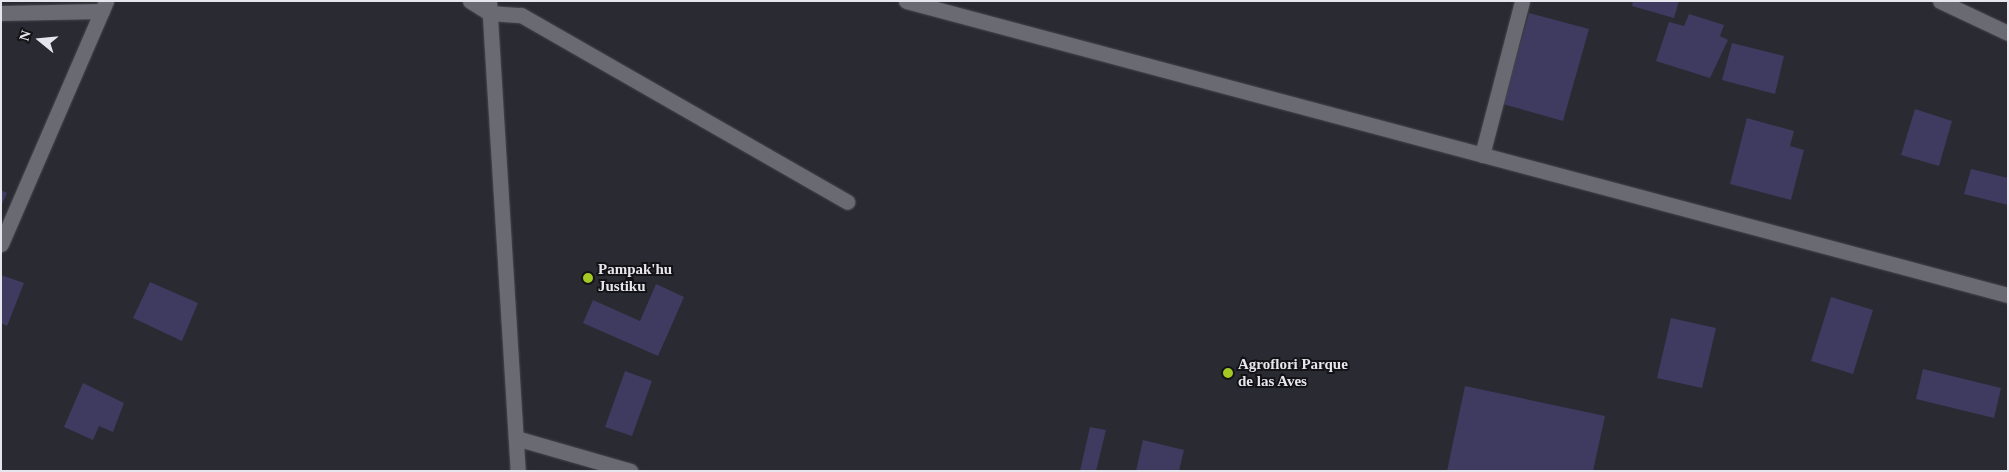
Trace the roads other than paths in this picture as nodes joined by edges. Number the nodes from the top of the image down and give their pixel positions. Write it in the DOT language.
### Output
graph roads {
  1 [pos="470,1"];
  2 [pos="906,1"];
  3 [pos="1522,1"];
  4 [pos="1940,1"];
  5 [pos="104,6"];
  6 [pos="489,7"];
  7 [pos="1,13"];
  8 [pos="2008,33"];
  9 [pos="1482,155"];
  10 [pos="847,202"];
  11 [pos="1,244"];
  12 [pos="2008,295"];
  13 [pos="516,438"];
  14 [pos="518,471"];
  15 [pos="630,471"];
  1 -- 6 [label="street"];
  2 -- 9 [label="street"];
  3 -- 9 [label="street"];
  4 -- 8 [label="street"];
  5 -- 7 [label="street"];
  5 -- 11 [label="street"];
  6 -- 10 [label="street"];
  6 -- 13 [label="street"];
  9 -- 12 [label="street"];
  13 -- 14 [label="street"];
  13 -- 15 [label="street"];
}
